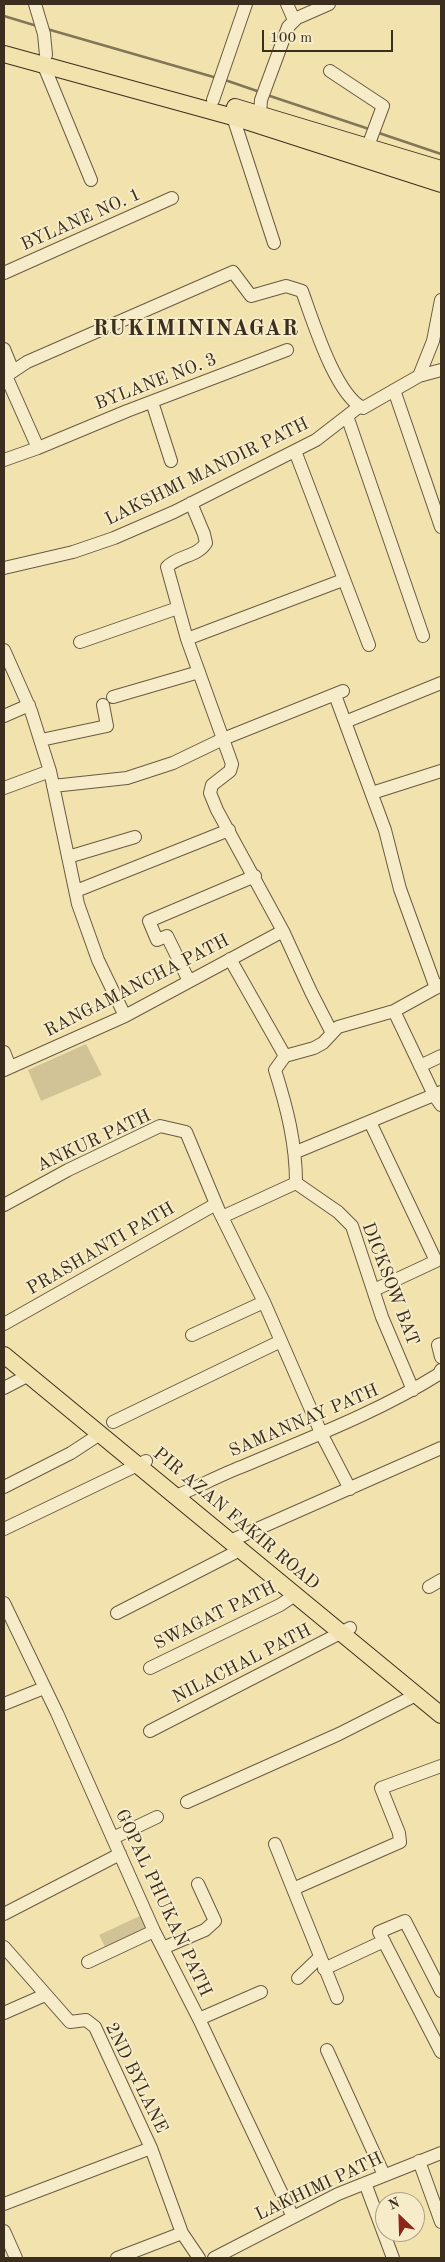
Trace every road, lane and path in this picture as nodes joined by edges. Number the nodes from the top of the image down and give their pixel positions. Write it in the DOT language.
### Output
graph roads {
  1 [pos="35,4"];
  2 [pos="246,4"];
  3 [pos="286,4"];
  4 [pos="329,4"];
  5 [pos="294,20"];
  6 [pos="4,43"];
  7 [pos="4,54"];
  8 [pos="45,60"];
  9 [pos="330,71"];
  10 [pos="215,93"];
  11 [pos="262,100"];
  12 [pos="233,117"];
  13 [pos="372,135"];
  14 [pos="441,169"];
  15 [pos="90,180"];
  16 [pos="441,184"];
  17 [pos="172,198"];
  18 [pos="274,243"];
  19 [pos="4,273"];
  20 [pos="441,300"];
  21 [pos="4,349"];
  22 [pos="286,350"];
  23 [pos="441,370"];
  24 [pos="8,372"];
  25 [pos="419,376"];
  26 [pos="394,390"];
  27 [pos="152,402"];
  28 [pos="360,406"];
  29 [pos="347,416"];
  30 [pos="38,448"];
  31 [pos="295,451"];
  32 [pos="4,460"];
  33 [pos="171,462"];
  34 [pos="191,504"];
  35 [pos="438,506"];
  36 [pos="441,527"];
  37 [pos="4,568"];
  38 [pos="343,580"];
  39 [pos="178,608"];
  40 [pos="423,636"];
  41 [pos="187,639"];
  42 [pos="80,642"];
  43 [pos="368,645"];
  44 [pos="4,650"];
  45 [pos="199,672"];
  46 [pos="441,683"];
  47 [pos="29,705"];
  48 [pos="4,716"];
  49 [pos="345,722"];
  50 [pos="222,739"];
  51 [pos="41,740"];
  52 [pos="50,771"];
  53 [pos="441,771"];
  54 [pos="53,786"];
  55 [pos="4,788"];
  56 [pos="372,793"];
  57 [pos="229,830"];
  58 [pos="135,837"];
  59 [pos="68,857"];
  60 [pos="255,876"];
  61 [pos="76,891"];
  62 [pos="284,931"];
  63 [pos="230,959"];
  64 [pos="189,981"];
  65 [pos="439,987"];
  66 [pos="394,1011"];
  67 [pos="125,1016"];
  68 [pos="332,1033"];
  69 [pos="4,1052"];
  70 [pos="285,1056"];
  71 [pos="441,1056"];
  72 [pos="420,1066"];
  73 [pos="7,1069"];
  74 [pos="439,1097"];
  75 [pos="370,1122"];
  76 [pos="296,1152"];
  77 [pos="296,1184"];
  78 [pos="216,1204"];
  79 [pos="4,1205"];
  80 [pos="222,1217"];
  81 [pos="439,1267"];
  82 [pos="374,1290"];
  83 [pos="264,1302"];
  84 [pos="4,1324"];
  85 [pos="192,1334"];
  86 [pos="281,1341"];
  87 [pos="4,1344"];
  88 [pos="441,1344"];
  89 [pos="4,1355"];
  90 [pos="441,1357"];
  91 [pos="441,1370"];
  92 [pos="29,1375"];
  93 [pos="4,1388"];
  94 [pos="413,1390"];
  95 [pos="113,1422"];
  96 [pos="100,1434"];
  97 [pos="322,1435"];
  98 [pos="441,1448"];
  99 [pos="139,1464"];
  100 [pos="4,1487"];
  101 [pos="350,1489"];
  102 [pos="180,1494"];
  103 [pos="4,1530"];
  104 [pos="236,1542"];
  105 [pos="441,1580"];
  106 [pos="429,1587"];
  107 [pos="295,1595"];
  108 [pos="4,1603"];
  109 [pos="117,1613"];
  110 [pos="346,1630"];
  111 [pos="150,1668"];
  112 [pos="44,1688"];
  113 [pos="420,1692"];
  114 [pos="441,1703"];
  115 [pos="4,1704"];
  116 [pos="441,1715"];
  117 [pos="150,1731"];
  118 [pos="441,1766"];
  119 [pos="187,1802"];
  120 [pos="157,1817"];
  121 [pos="113,1838"];
  122 [pos="275,1844"];
  123 [pos="120,1854"];
  124 [pos="198,1884"];
  125 [pos="293,1889"];
  126 [pos="4,1914"];
  127 [pos="154,1932"];
  128 [pos="384,1941"];
  129 [pos="163,1948"];
  130 [pos="5,1949"];
  131 [pos="320,1957"];
  132 [pos="88,1962"];
  133 [pos="324,1970"];
  134 [pos="298,1978"];
  135 [pos="441,1991"];
  136 [pos="261,1992"];
  137 [pos="45,1995"];
  138 [pos="337,1998"];
  139 [pos="4,2013"];
  140 [pos="199,2019"];
  141 [pos="327,2050"];
  142 [pos="441,2052"];
  143 [pos="151,2148"];
  144 [pos="441,2152"];
  145 [pos="418,2162"];
  146 [pos="384,2175"];
  147 [pos="365,2183"];
  148 [pos="4,2204"];
  149 [pos="293,2217"];
  150 [pos="441,2222"];
  151 [pos="182,2233"];
  152 [pos="5,2236"];
  153 [pos="16,2258"];
  154 [pos="117,2258"];
  155 [pos="199,2258"];
  156 [pos="214,2258"];
  157 [pos="393,2258"];
  1 -- 8 [label="street"];
  2 -- 10 [label="street"];
  3 -- 5 [label="street"];
  4 -- 5 [label="street"];
  5 -- 11 [label="street"];
  6 -- 8 [label="main road"];
  7 -- 8 [label="main road"];
  8 -- 10 [label="main road"];
  8 -- 12 [label="main road"];
  8 -- 15 [label="street"];
  9 -- 13 [label="street"];
  10 -- 11 [label="main road"];
  11 -- 13 [label="main road"];
  12 -- 16 [label="main road"];
  12 -- 18 [label="street"];
  13 -- 14 [label="main road"];
  17 -- 19 [label="street, BYLANE NO. 1"];
  20 -- 25 [label="street"];
  21 -- 24 [label="street"];
  22 -- 27 [label="street, BYLANE NO. 3"];
  23 -- 25 [label="street, LAKSHMI MANDIR PATH"];
  24 -- 28 [label="street"];
  24 -- 30 [label="street"];
  25 -- 26 [label="street, LAKSHMI MANDIR PATH"];
  26 -- 28 [label="street, LAKSHMI MANDIR PATH"];
  26 -- 35 [label="street"];
  27 -- 30 [label="street, BYLANE NO. 3"];
  27 -- 33 [label="street"];
  28 -- 29 [label="street, LAKSHMI MANDIR PATH"];
  29 -- 31 [label="street, LAKSHMI MANDIR PATH"];
  29 -- 40 [label="street"];
  30 -- 32 [label="street, BYLANE NO. 3"];
  31 -- 34 [label="street, LAKSHMI MANDIR PATH"];
  31 -- 38 [label="street"];
  34 -- 37 [label="street, LAKSHMI MANDIR PATH"];
  34 -- 39 [label="street"];
  35 -- 36 [label="street"];
  38 -- 41 [label="street"];
  38 -- 43 [label="street"];
  39 -- 41 [label="street"];
  39 -- 42 [label="street"];
  41 -- 45 [label="street"];
  44 -- 47 [label="street"];
  45 -- 50 [label="street"];
  45 -- 51 [label="street"];
  46 -- 49 [label="street"];
  47 -- 48 [label="street"];
  47 -- 51 [label="street"];
  49 -- 50 [label="street"];
  49 -- 56 [label="street"];
  50 -- 54 [label="street"];
  50 -- 57 [label="street"];
  51 -- 52 [label="street"];
  52 -- 54 [label="street"];
  52 -- 55 [label="street"];
  53 -- 56 [label="street"];
  54 -- 59 [label="street"];
  56 -- 65 [label="street"];
  57 -- 60 [label="street"];
  57 -- 61 [label="street"];
  58 -- 59 [label="street"];
  59 -- 61 [label="street"];
  60 -- 62 [label="street"];
  60 -- 64 [label="street"];
  61 -- 67 [label="street"];
  62 -- 63 [label="street, RANGAMANCHA PATH"];
  62 -- 68 [label="street"];
  63 -- 64 [label="street, RANGAMANCHA PATH"];
  63 -- 70 [label="street"];
  64 -- 67 [label="street, RANGAMANCHA PATH"];
  65 -- 66 [label="street"];
  66 -- 68 [label="street"];
  66 -- 72 [label="street"];
  67 -- 73 [label="street, RANGAMANCHA PATH"];
  68 -- 70 [label="street"];
  69 -- 73 [label="street"];
  70 -- 76 [label="street"];
  71 -- 72 [label="street"];
  72 -- 74 [label="street"];
  74 -- 75 [label="street"];
  75 -- 76 [label="street"];
  75 -- 81 [label="street"];
  76 -- 77 [label="street"];
  77 -- 80 [label="street"];
  77 -- 82 [label="street, DICKSOW BAT"];
  78 -- 79 [label="street, ANKUR PATH"];
  78 -- 80 [label="street"];
  78 -- 84 [label="street, PRASHANTI PATH"];
  80 -- 83 [label="street"];
  81 -- 82 [label="street"];
  82 -- 94 [label="street, DICKSOW BAT"];
  83 -- 85 [label="street"];
  83 -- 86 [label="street"];
  86 -- 95 [label="street"];
  86 -- 97 [label="street"];
  87 -- 99 [label="main road, PIR AZAN FAKIR ROAD"];
  88 -- 90 [label="street"];
  89 -- 92 [label="main road, PIR AZAN FAKIR ROAD"];
  91 -- 94 [label="street, SAMANNAY PATH"];
  92 -- 93 [label="street"];
  92 -- 96 [label="main road, PIR AZAN FAKIR ROAD"];
  94 -- 97 [label="street, SAMANNAY PATH"];
  96 -- 99 [label="main road, PIR AZAN FAKIR ROAD"];
  96 -- 100 [label="street"];
  97 -- 101 [label="street"];
  97 -- 102 [label="street, SAMANNAY PATH"];
  98 -- 101 [label="street"];
  99 -- 102 [label="main road, PIR AZAN FAKIR ROAD"];
  99 -- 103 [label="street"];
  101 -- 104 [label="street"];
  102 -- 104 [label="main road, PIR AZAN FAKIR ROAD"];
  104 -- 107 [label="main road, PIR AZAN FAKIR ROAD"];
  104 -- 109 [label="street"];
  104 -- 110 [label="main road, PIR AZAN FAKIR ROAD"];
  105 -- 106 [label="street"];
  107 -- 110 [label="main road, PIR AZAN FAKIR ROAD"];
  107 -- 111 [label="street, SWAGAT PATH"];
  108 -- 112 [label="street, GOPAL PHUKAN PATH"];
  110 -- 113 [label="main road, PIR AZAN FAKIR ROAD"];
  110 -- 117 [label="street, NILACHAL PATH"];
  112 -- 115 [label="street"];
  112 -- 121 [label="street, GOPAL PHUKAN PATH"];
  113 -- 114 [label="main road, PIR AZAN FAKIR ROAD"];
  113 -- 116 [label="main road, PIR AZAN FAKIR ROAD"];
  113 -- 119 [label="street"];
  118 -- 125 [label="street"];
  120 -- 121 [label="street"];
  121 -- 123 [label="street, GOPAL PHUKAN PATH"];
  122 -- 125 [label="street"];
  123 -- 126 [label="street"];
  123 -- 127 [label="street, GOPAL PHUKAN PATH"];
  124 -- 129 [label="street"];
  125 -- 131 [label="street"];
  127 -- 129 [label="street, GOPAL PHUKAN PATH"];
  127 -- 132 [label="street"];
  128 -- 133 [label="street"];
  128 -- 135 [label="street"];
  128 -- 142 [label="street"];
  129 -- 140 [label="street, GOPAL PHUKAN PATH"];
  130 -- 137 [label="street, 2ND BYLANE"];
  131 -- 133 [label="street"];
  131 -- 134 [label="street"];
  133 -- 138 [label="street"];
  136 -- 140 [label="street"];
  137 -- 139 [label="street"];
  137 -- 143 [label="street, 2ND BYLANE"];
  140 -- 149 [label="street, GOPAL PHUKAN PATH"];
  141 -- 146 [label="street"];
  143 -- 148 [label="street"];
  143 -- 151 [label="street, 2ND BYLANE"];
  144 -- 145 [label="street, LAKHIMI PATH"];
  145 -- 146 [label="street, LAKHIMI PATH"];
  145 -- 150 [label="street"];
  146 -- 147 [label="street, LAKHIMI PATH"];
  147 -- 149 [label="street, LAKHIMI PATH"];
  147 -- 157 [label="street"];
  149 -- 156 [label="street, LAKHIMI PATH"];
  151 -- 154 [label="street"];
  151 -- 155 [label="street, 2ND BYLANE"];
  152 -- 153 [label="street"];
}
